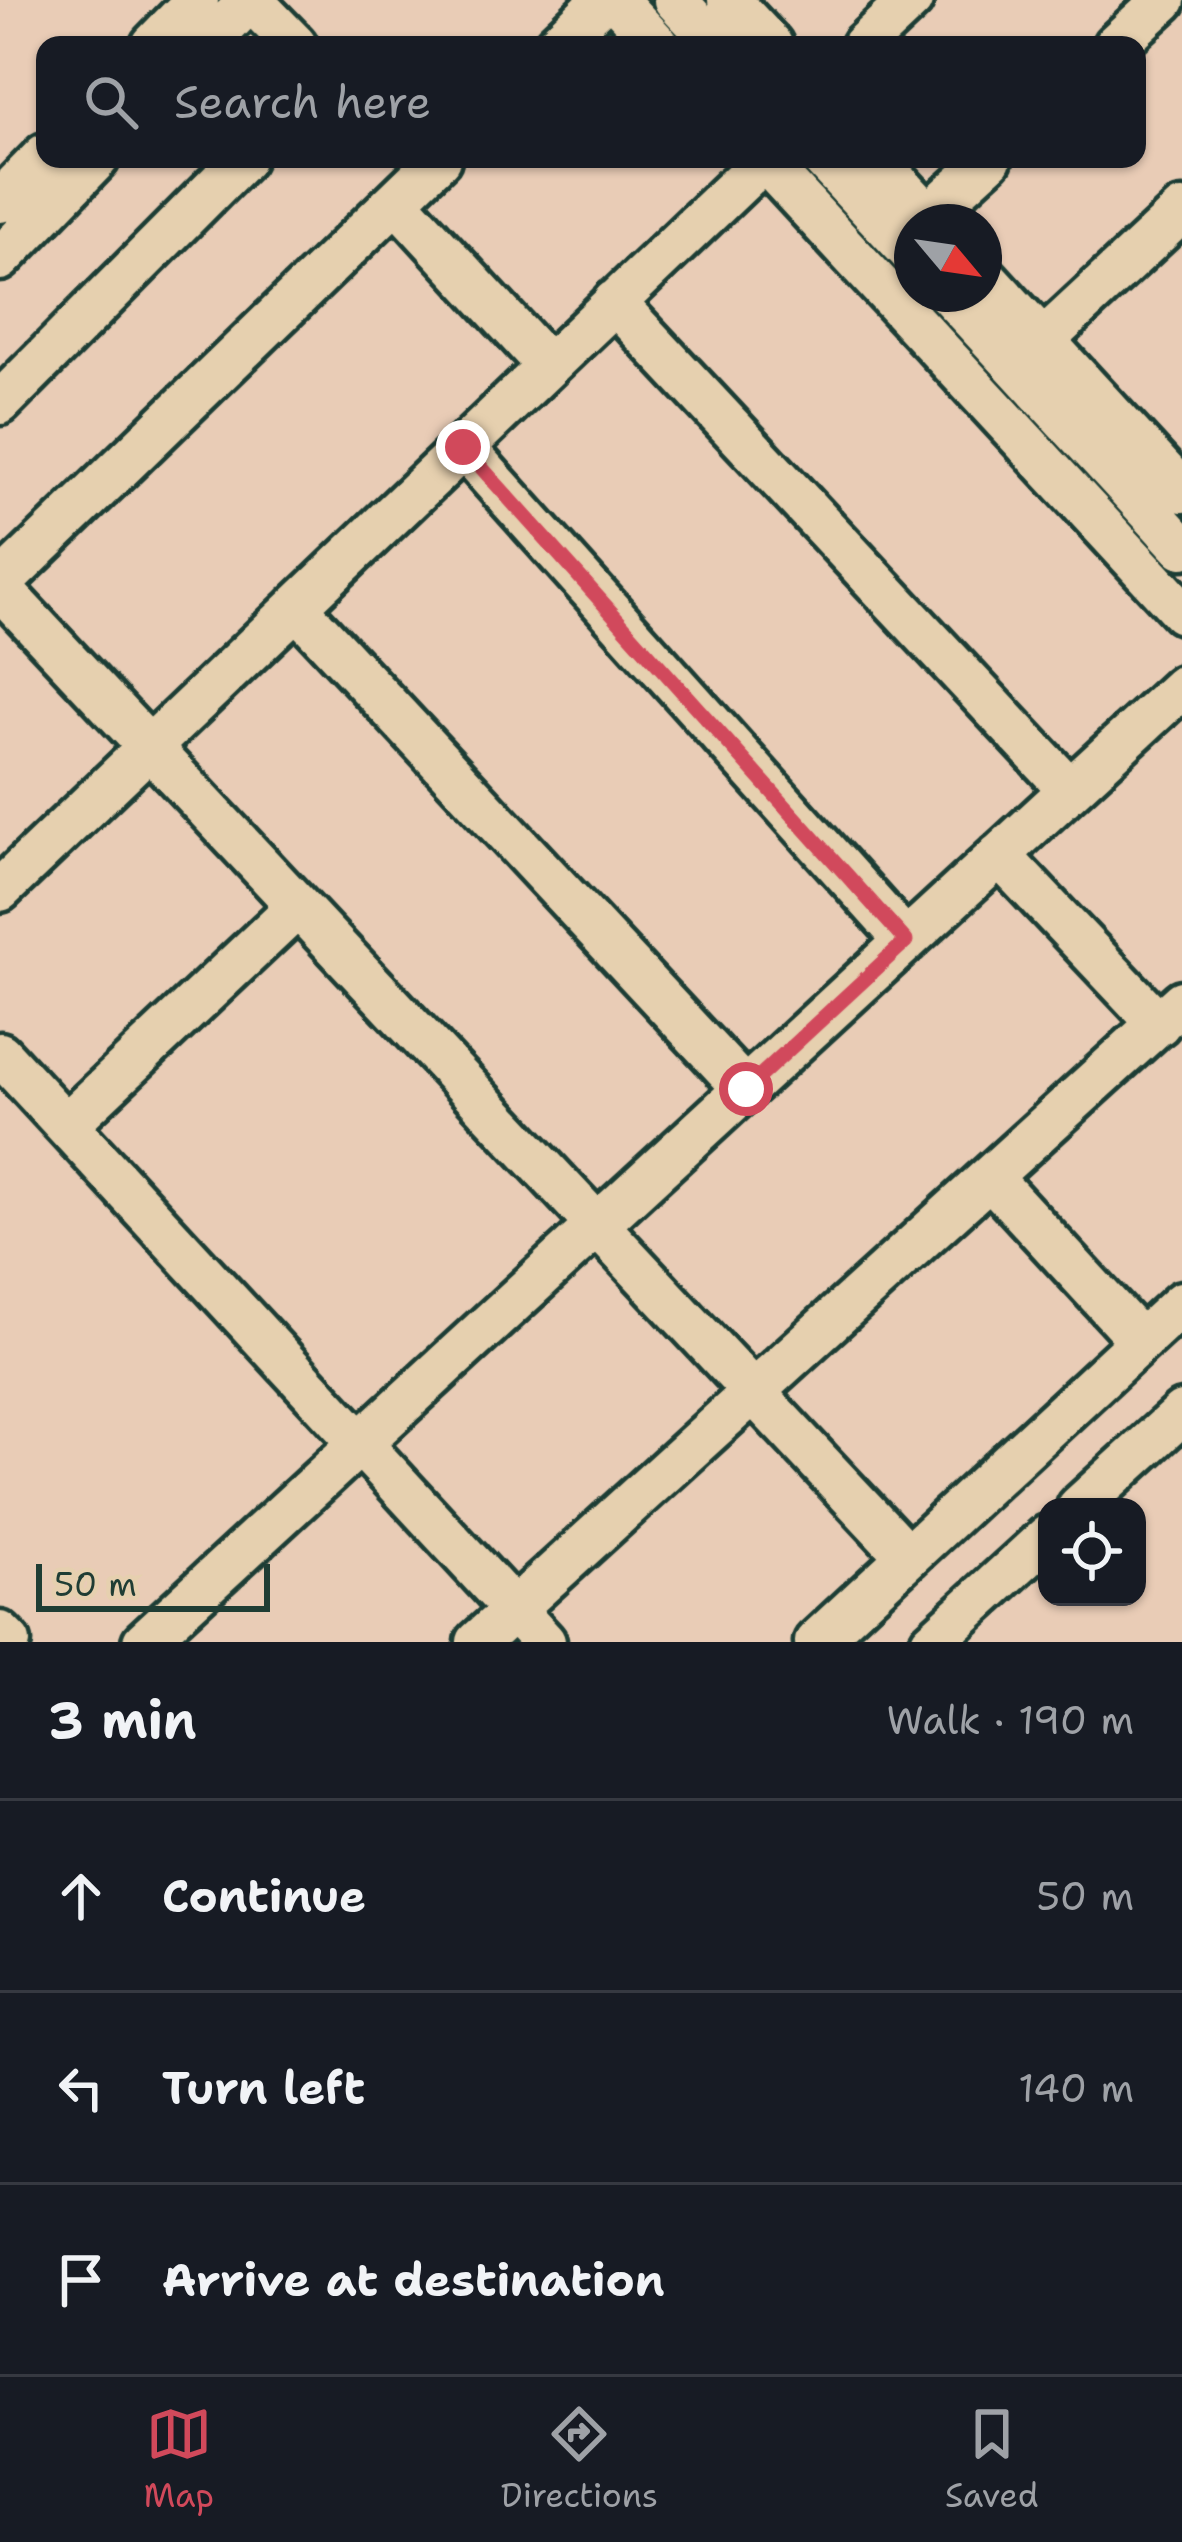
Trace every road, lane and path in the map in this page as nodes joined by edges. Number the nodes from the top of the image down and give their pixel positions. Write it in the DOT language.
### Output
graph roads {
  1 [pos="197,0"];
  2 [pos="251,0"];
  3 [pos="603,0"];
  4 [pos="616,0"];
  5 [pos="675,0"];
  6 [pos="729,0"];
  7 [pos="911,0"];
  8 [pos="1164,0"];
  9 [pos="161,36"];
  10 [pos="216,36"];
  11 [pos="286,36"];
  12 [pos="565,36"];
  13 [pos="650,36"];
  14 [pos="709,36"];
  15 [pos="762,36"];
  16 [pos="873,36"];
  17 [pos="1124,36"];
  18 [pos="36,164"];
  19 [pos="88,168"];
  20 [pos="234,168"];
  21 [pos="755,168"];
  22 [pos="772,168"];
  23 [pos="835,168"];
  24 [pos="881,168"];
  25 [pos="981,168"];
  26 [pos="415,174"];
  27 [pos="0,201"];
  28 [pos="902,204"];
  29 [pos="945,204"];
  30 [pos="1182,211"];
  31 [pos="894,213"];
  32 [pos="0,260"];
  33 [pos="614,302"];
  34 [pos="1002,307"];
  35 [pos="973,312"];
  36 [pos="1029,353"];
  37 [pos="548,366"];
  38 [pos="0,404"];
  39 [pos="463,447"];
  40 [pos="1163,472"];
  41 [pos="1182,547"];
  42 [pos="0,586"];
  43 [pos="296,607"];
  44 [pos="1182,612"];
  45 [pos="1182,687"];
  46 [pos="149,747"];
  47 [pos="1070,790"];
  48 [pos="999,855"];
  49 [pos="0,890"];
  50 [pos="298,906"];
  51 [pos="906,941"];
  52 [pos="1170,1013"];
  53 [pos="0,1054"];
  54 [pos="746,1089"];
  55 [pos="66,1125"];
  56 [pos="990,1177"];
  57 [pos="597,1225"];
  58 [pos="1182,1303"];
  59 [pos="1141,1341"];
  60 [pos="753,1392"];
  61 [pos="1182,1413"];
  62 [pos="360,1443"];
  63 [pos="1089,1498"];
  64 [pos="1038,1545"];
  65 [pos="908,1557"];
  66 [pos="514,1609"];
  67 [pos="0,1633"];
  68 [pos="9,1642"];
  69 [pos="144,1642"];
  70 [pos="478,1642"];
  71 [pos="544,1642"];
  72 [pos="816,1642"];
  73 [pos="932,1642"];
  1 -- 9 [label="street"];
  2 -- 10 [label="street"];
  2 -- 11 [label="street"];
  3 -- 12 [label="street"];
  4 -- 13 [label="street"];
  5 -- 14 [label="street"];
  6 -- 15 [label="street"];
  7 -- 16 [label="street"];
  8 -- 17 [label="street"];
  18 -- 27 [label="street"];
  19 -- 32 [label="street"];
  20 -- 38 [label="street"];
  21 -- 33 [label="street"];
  22 -- 44 [label="street"];
  23 -- 31 [label="street"];
  24 -- 28 [label="street"];
  25 -- 29 [label="street"];
  26 -- 37 [label="street"];
  26 -- 42 [label="street"];
  30 -- 36 [label="street"];
  33 -- 37 [label="street"];
  33 -- 47 [label="street"];
  34 -- 36 [label="street"];
  35 -- 36 [label="street"];
  36 -- 40 [label="street"];
  37 -- 39 [label="street"];
  39 -- 43 [label="street"];
  39 -- 51 [label="street"];
  40 -- 41 [label="street"];
  42 -- 46 [label="street"];
  43 -- 46 [label="street"];
  43 -- 54 [label="street"];
  45 -- 47 [label="street"];
  46 -- 49 [label="street"];
  46 -- 50 [label="street"];
  47 -- 48 [label="street"];
  48 -- 51 [label="street"];
  48 -- 52 [label="street"];
  50 -- 55 [label="street"];
  50 -- 57 [label="street"];
  51 -- 54 [label="street"];
  52 -- 56 [label="street"];
  53 -- 55 [label="street"];
  54 -- 57 [label="street"];
  55 -- 62 [label="street"];
  56 -- 59 [label="street"];
  56 -- 60 [label="street"];
  57 -- 60 [label="street"];
  57 -- 62 [label="street"];
  58 -- 59 [label="street"];
  59 -- 65 [label="street"];
  60 -- 65 [label="street"];
  60 -- 66 [label="street"];
  61 -- 63 [label="street"];
  62 -- 66 [label="street"];
  62 -- 69 [label="street"];
  64 -- 73 [label="street"];
  65 -- 72 [label="street"];
  66 -- 70 [label="street"];
  66 -- 71 [label="street"];
  67 -- 68 [label="street"];
}
